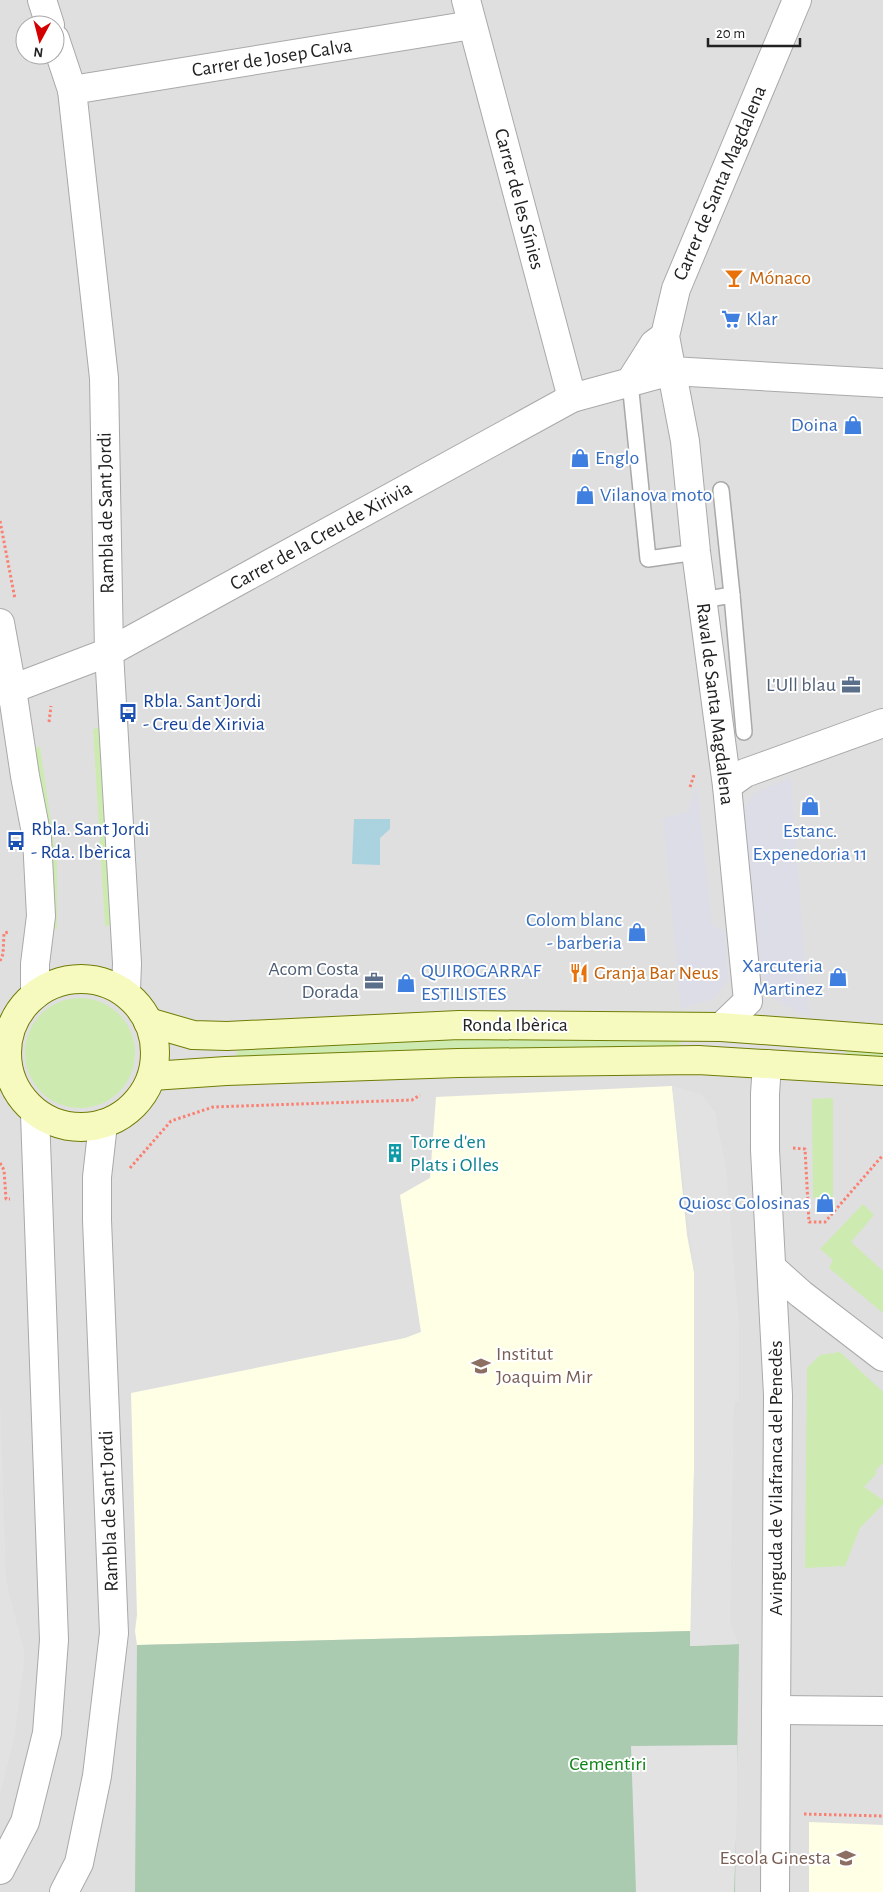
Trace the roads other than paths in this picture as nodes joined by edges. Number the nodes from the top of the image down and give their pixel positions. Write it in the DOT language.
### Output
graph roads {
  1 [pos="42,0"];
  2 [pos="797,0"];
  3 [pos="469,12"];
  4 [pos="47,15"];
  5 [pos="64,65"];
  6 [pos="72,90"];
  7 [pos="665,336"];
  8 [pos="671,371"];
  9 [pos="630,382"];
  10 [pos="883,383"];
  11 [pos="572,398"];
  12 [pos="721,490"];
  13 [pos="696,552"];
  14 [pos="732,595"];
  15 [pos="702,600"];
  16 [pos="0,623"];
  17 [pos="109,652"];
  18 [pos="6,690"];
  19 [pos="883,723"];
  20 [pos="744,732"];
  21 [pos="726,786"];
  22 [pos="126,991"];
  23 [pos="35,995"];
  24 [pos="148,1022"];
  25 [pos="721,1027"];
  26 [pos="5,1036"];
  27 [pos="883,1039"];
  28 [pos="767,1064"];
  29 [pos="883,1071"];
  30 [pos="152,1076"];
  31 [pos="8,1086"];
  32 [pos="35,1114"];
  33 [pos="103,1124"];
  34 [pos="772,1268"];
  35 [pos="883,1357"];
  36 [pos="776,1710"];
  37 [pos="883,1710"];
  38 [pos="0,1870"];
  39 [pos="64,1892"];
  40 [pos="774,1892"];
  1 -- 4 [label="street"];
  2 -- 7 [label="street, Carrer de Santa Magdalena"];
  3 -- 6 [label="street, Carrer de Josep Calva"];
  3 -- 11 [label="street, Carrer de les Sínies"];
  5 -- 6 [label="street, Rambla de Sant Jordi"];
  6 -- 17 [label="street, Rambla de Sant Jordi"];
  7 -- 8 [label="street, Carrer de Santa Magdalena"];
  7 -- 9 [label="street"];
  8 -- 9 [label="street, Carrer de la Creu de Xirivia"];
  8 -- 10 [label="street, Carrer de la Creu de Xirivia"];
  8 -- 13 [label="street, Raval de Santa Magdalena"];
  9 -- 11 [label="street, Carrer de la Creu de Xirivia"];
  9 -- 13 [label="lane"];
  11 -- 17 [label="street, Carrer de la Creu de Xirivia"];
  12 -- 14 [label="lane"];
  13 -- 15 [label="street, Raval de Santa Magdalena"];
  14 -- 15 [label="lane"];
  14 -- 20 [label="lane"];
  15 -- 21 [label="street, Raval de Santa Magdalena"];
  16 -- 18 [label="street"];
  17 -- 18 [label="street, Carrer de la Creu de Xirivia"];
  17 -- 22 [label="street, Rambla de Sant Jordi"];
  18 -- 23 [label="street"];
  19 -- 21 [label="street"];
  21 -- 25 [label="street, Raval de Santa Magdalena"];
  22 -- 23 [label="street"];
  22 -- 24 [label="street"];
  23 -- 26 [label="street"];
  24 -- 25 [label="street, Ronda Ibèrica"];
  24 -- 30 [label="street"];
  25 -- 27 [label="street, Ronda Ibèrica"];
  26 -- 31 [label="street"];
  28 -- 29 [label="street, Ronda Ibèrica"];
  28 -- 30 [label="street, Ronda Ibèrica"];
  28 -- 34 [label="street, Avinguda de Vilafranca del Penedès"];
  30 -- 33 [label="street"];
  31 -- 32 [label="street"];
  32 -- 33 [label="street"];
  32 -- 38 [label="street"];
  33 -- 39 [label="street, Rambla de Sant Jordi"];
  34 -- 35 [label="street"];
  34 -- 36 [label="street, Avinguda de Vilafranca del Penedès"];
  36 -- 37 [label="street"];
  36 -- 40 [label="street, Avinguda de Vilafranca del Penedès"];
}
